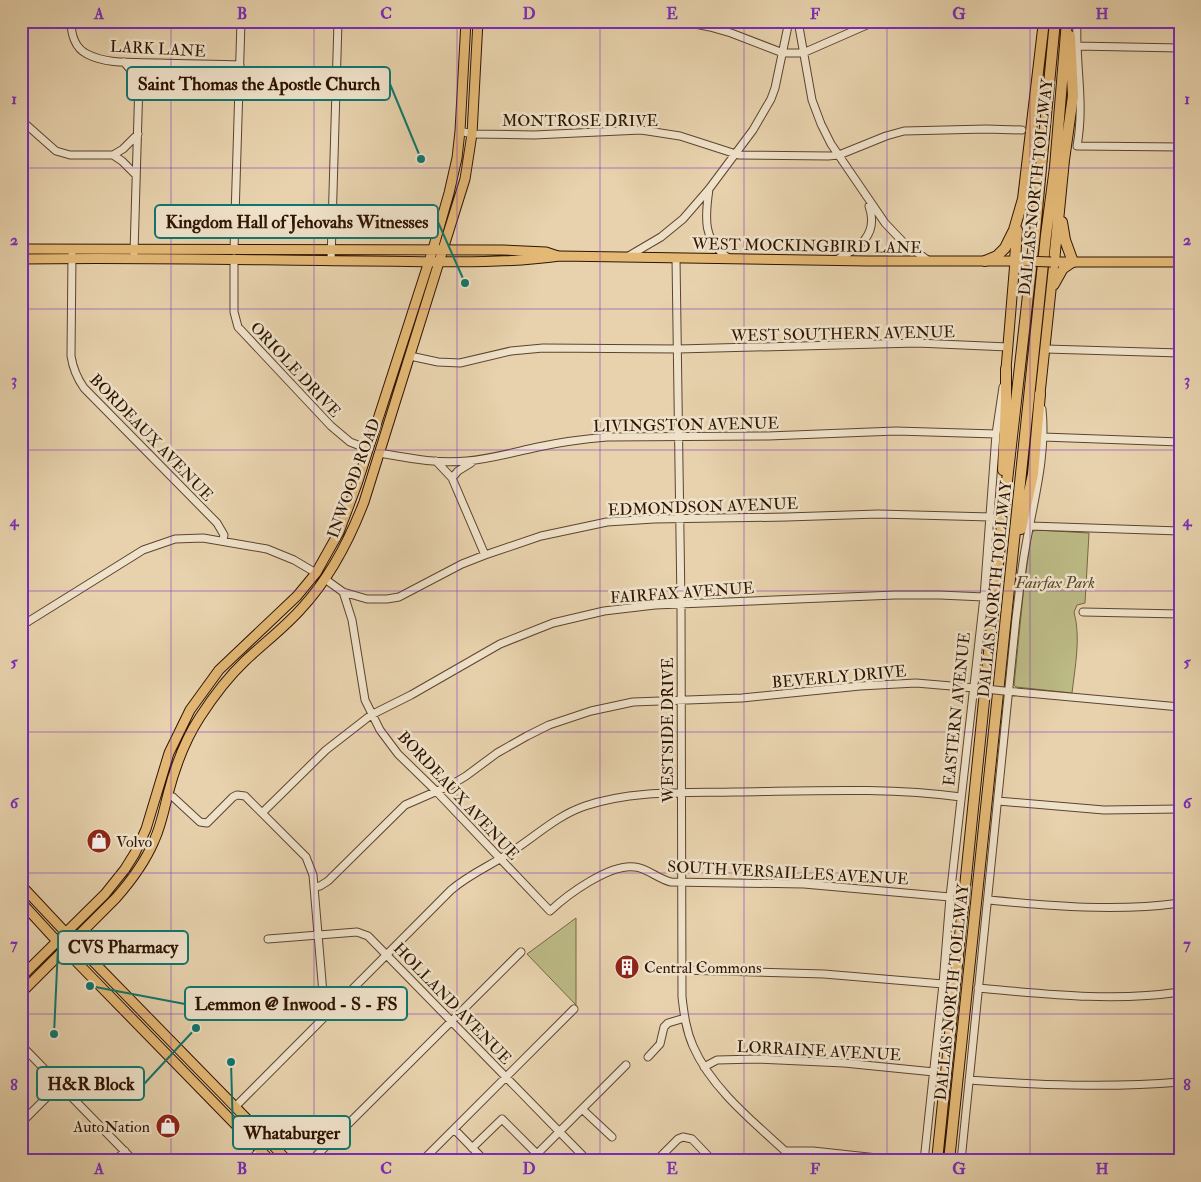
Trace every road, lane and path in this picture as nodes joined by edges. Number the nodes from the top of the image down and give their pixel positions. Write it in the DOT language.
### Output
graph roads {
  1 [pos="71,21"];
  2 [pos="241,21"];
  3 [pos="338,21"];
  4 [pos="466,21"];
  5 [pos="478,21"];
  6 [pos="680,21"];
  7 [pos="789,21"];
  8 [pos="798,21"];
  9 [pos="876,21"];
  10 [pos="1044,21"];
  11 [pos="1055,21"];
  12 [pos="1068,21"];
  13 [pos="1077,21"];
  14 [pos="1076,46"];
  15 [pos="1180,48"];
  16 [pos="783,53"];
  17 [pos="803,53"];
  18 [pos="124,62"];
  19 [pos="144,63"];
  20 [pos="240,65"];
  21 [pos="139,80"];
  22 [pos="21,120"];
  23 [pos="1022,130"];
  24 [pos="460,131"];
  25 [pos="138,134"];
  26 [pos="472,134"];
  27 [pos="1180,147"];
  28 [pos="734,154"];
  29 [pos="112,155"];
  30 [pos="839,155"];
  31 [pos="136,175"];
  32 [pos="710,189"];
  33 [pos="867,198"];
  34 [pos="1060,206"];
  35 [pos="1018,219"];
  36 [pos="72,248"];
  37 [pos="134,248"];
  38 [pos="21,249"];
  39 [pos="331,249"];
  40 [pos="433,249"];
  41 [pos="444,250"];
  42 [pos="234,254"];
  43 [pos="560,256"];
  44 [pos="72,258"];
  45 [pos="134,258"];
  46 [pos="627,258"];
  47 [pos="676,258"];
  48 [pos="21,259"];
  49 [pos="730,259"];
  50 [pos="836,260"];
  51 [pos="331,261"];
  52 [pos="439,261"];
  53 [pos="929,261"];
  54 [pos="985,261"];
  55 [pos="1019,261"];
  56 [pos="428,262"];
  57 [pos="1053,262"];
  58 [pos="1073,262"];
  59 [pos="1180,262"];
  60 [pos="1051,292"];
  61 [pos="1008,347"];
  62 [pos="678,349"];
  63 [pos="1046,349"];
  64 [pos="1180,353"];
  65 [pos="410,356"];
  66 [pos="1006,369"];
  67 [pos="1040,394"];
  68 [pos="996,434"];
  69 [pos="678,437"];
  70 [pos="1043,437"];
  71 [pos="1180,442"];
  72 [pos="368,449"];
  73 [pos="379,452"];
  74 [pos="476,460"];
  75 [pos="436,461"];
  76 [pos="452,478"];
  77 [pos="991,517"];
  78 [pos="680,518"];
  79 [pos="1002,525"];
  80 [pos="1030,526"];
  81 [pos="1180,531"];
  82 [pos="223,540"];
  83 [pos="485,555"];
  84 [pos="321,564"];
  85 [pos="1012,571"];
  86 [pos="316,573"];
  87 [pos="325,579"];
  88 [pos="317,591"];
  89 [pos="343,592"];
  90 [pos="984,597"];
  91 [pos="680,604"];
  92 [pos="1083,612"];
  93 [pos="1180,614"];
  94 [pos="21,626"];
  95 [pos="975,688"];
  96 [pos="1007,691"];
  97 [pos="680,700"];
  98 [pos="1180,707"];
  99 [pos="371,715"];
  100 [pos="180,728"];
  101 [pos="190,734"];
  102 [pos="158,786"];
  103 [pos="436,791"];
  104 [pos="169,792"];
  105 [pos="680,794"];
  106 [pos="961,797"];
  107 [pos="998,801"];
  108 [pos="1180,809"];
  109 [pos="263,812"];
  110 [pos="135,853"];
  111 [pos="500,858"];
  112 [pos="145,859"];
  113 [pos="681,882"];
  114 [pos="314,887"];
  115 [pos="23,890"];
  116 [pos="950,896"];
  117 [pos="989,900"];
  118 [pos="21,902"];
  119 [pos="1180,903"];
  120 [pos="550,911"];
  121 [pos="66,933"];
  122 [pos="318,934"];
  123 [pos="268,939"];
  124 [pos="57,941"];
  125 [pos="74,941"];
  126 [pos="65,950"];
  127 [pos="521,952"];
  128 [pos="386,955"];
  129 [pos="681,970"];
  130 [pos="21,977"];
  131 [pos="943,984"];
  132 [pos="978,988"];
  133 [pos="1180,992"];
  134 [pos="21,993"];
  135 [pos="124,993"];
  136 [pos="116,1002"];
  137 [pos="574,1009"];
  138 [pos="324,1017"];
  139 [pos="685,1018"];
  140 [pos="452,1021"];
  141 [pos="153,1022"];
  142 [pos="144,1030"];
  143 [pos="21,1045"];
  144 [pos="648,1057"];
  145 [pos="626,1065"];
  146 [pos="704,1066"];
  147 [pos="934,1072"];
  148 [pos="506,1077"];
  149 [pos="969,1080"];
  150 [pos="1180,1082"];
  151 [pos="60,1084"];
  152 [pos="236,1106"];
  153 [pos="582,1108"];
  154 [pos="226,1115"];
  155 [pos="21,1123"];
  156 [pos="454,1129"];
  157 [pos="559,1132"];
  158 [pos="612,1137"];
  159 [pos="269,1141"];
  160 [pos="472,1148"];
  161 [pos="260,1150"];
  162 [pos="125,1151"];
  163 [pos="786,1151"];
  164 [pos="429,1154"];
  165 [pos="536,1154"];
  166 [pos="115,1161"];
  167 [pos="134,1161"];
  168 [pos="250,1161"];
  169 [pos="271,1161"];
  170 [pos="288,1161"];
  171 [pos="311,1161"];
  172 [pos="422,1161"];
  173 [pos="435,1161"];
  174 [pos="485,1161"];
  175 [pos="530,1161"];
  176 [pos="588,1161"];
  177 [pos="656,1161"];
  178 [pos="713,1161"];
  179 [pos="796,1161"];
  180 [pos="905,1161"];
  181 [pos="924,1161"];
  182 [pos="937,1161"];
  183 [pos="949,1161"];
  184 [pos="961,1161"];
  1 -- 18 [label="street, LARK LANE"];
  2 -- 20 [label="street, ORIOLE DRIVE"];
  3 -- 39 [label="street"];
  4 -- 24 [label="main road, INWOOD ROAD"];
  5 -- 26 [label="main road, INWOOD ROAD"];
  6 -- 16 [label="street"];
  7 -- 16 [label="street"];
  8 -- 17 [label="street"];
  9 -- 17 [label="street"];
  10 -- 35 [label="highway"];
  11 -- 79 [label="highway, DALLAS NORTH TOLLWAY"];
  12 -- 34 [label="highway"];
  12 -- 85 [label="highway, DALLAS NORTH TOLLWAY"];
  13 -- 14 [label="street"];
  14 -- 15 [label="street"];
  14 -- 27 [label="street"];
  16 -- 17 [label="street"];
  16 -- 28 [label="street"];
  17 -- 30 [label="street"];
  18 -- 19 [label="street, LARK LANE"];
  18 -- 21 [label="street"];
  19 -- 20 [label="street, LARK LANE"];
  19 -- 21 [label="street"];
  20 -- 42 [label="street, ORIOLE DRIVE"];
  21 -- 25 [label="street"];
  22 -- 29 [label="street"];
  23 -- 30 [label="street, MONTROSE DRIVE"];
  24 -- 26 [label="street, MONTROSE DRIVE"];
  24 -- 40 [label="main road, INWOOD ROAD"];
  25 -- 29 [label="street"];
  25 -- 31 [label="street"];
  26 -- 28 [label="street, MONTROSE DRIVE"];
  26 -- 41 [label="main road, INWOOD ROAD"];
  28 -- 30 [label="street, MONTROSE DRIVE"];
  28 -- 32 [label="street"];
  29 -- 31 [label="street"];
  30 -- 33 [label="street"];
  31 -- 37 [label="street"];
  32 -- 46 [label="street"];
  32 -- 49 [label="street"];
  33 -- 50 [label="street"];
  33 -- 53 [label="street"];
  34 -- 57 [label="highway"];
  34 -- 58 [label="highway"];
  35 -- 54 [label="highway"];
  35 -- 55 [label="highway"];
  36 -- 37 [label="main road, WEST MOCKINGBIRD LANE"];
  36 -- 38 [label="main road, WEST MOCKINGBIRD LANE"];
  36 -- 44 [label="street, BORDEAUX AVENUE"];
  37 -- 42 [label="main road, WEST MOCKINGBIRD LANE"];
  37 -- 45 [label="street"];
  39 -- 40 [label="main road, WEST MOCKINGBIRD LANE"];
  39 -- 42 [label="main road, WEST MOCKINGBIRD LANE"];
  39 -- 51 [label="street"];
  40 -- 41 [label="main road, WEST MOCKINGBIRD LANE"];
  40 -- 56 [label="main road, INWOOD ROAD"];
  41 -- 43 [label="main road, WEST MOCKINGBIRD LANE"];
  41 -- 52 [label="main road, INWOOD ROAD"];
  42 -- 45 [label="main road, WEST MOCKINGBIRD LANE"];
  42 -- 51 [label="main road, WEST MOCKINGBIRD LANE"];
  42 -- 72 [label="street, ORIOLE DRIVE"];
  43 -- 46 [label="main road, WEST MOCKINGBIRD LANE"];
  43 -- 52 [label="main road, WEST MOCKINGBIRD LANE"];
  44 -- 45 [label="main road, WEST MOCKINGBIRD LANE"];
  44 -- 48 [label="main road, WEST MOCKINGBIRD LANE"];
  44 -- 82 [label="street, BORDEAUX AVENUE"];
  46 -- 47 [label="main road, WEST MOCKINGBIRD LANE"];
  47 -- 49 [label="main road, WEST MOCKINGBIRD LANE"];
  47 -- 62 [label="street, WESTSIDE DRIVE"];
  49 -- 50 [label="main road, WEST MOCKINGBIRD LANE"];
  50 -- 53 [label="main road, WEST MOCKINGBIRD LANE"];
  51 -- 56 [label="main road, WEST MOCKINGBIRD LANE"];
  52 -- 56 [label="main road, WEST MOCKINGBIRD LANE"];
  52 -- 65 [label="main road, INWOOD ROAD"];
  53 -- 54 [label="main road, WEST MOCKINGBIRD LANE"];
  54 -- 55 [label="main road, WEST MOCKINGBIRD LANE"];
  55 -- 57 [label="main road, WEST MOCKINGBIRD LANE, bridge"];
  55 -- 61 [label="main road, EASTERN AVENUE"];
  56 -- 72 [label="main road, INWOOD ROAD"];
  57 -- 58 [label="main road, WEST MOCKINGBIRD LANE"];
  57 -- 60 [label="main road"];
  58 -- 59 [label="main road, WEST MOCKINGBIRD LANE"];
  58 -- 60 [label="main road"];
  60 -- 63 [label="main road"];
  61 -- 62 [label="street, WEST SOUTHERN AVENUE"];
  61 -- 66 [label="main road, EASTERN AVENUE"];
  62 -- 65 [label="street, WEST SOUTHERN AVENUE"];
  62 -- 69 [label="street, WESTSIDE DRIVE"];
  63 -- 64 [label="street"];
  63 -- 67 [label="main road"];
  65 -- 73 [label="main road, INWOOD ROAD"];
  66 -- 68 [label="street, EASTERN AVENUE"];
  66 -- 79 [label="highway"];
  67 -- 70 [label="street"];
  67 -- 85 [label="highway"];
  68 -- 69 [label="street, LIVINGSTON AVENUE"];
  68 -- 77 [label="street, EASTERN AVENUE"];
  69 -- 74 [label="street, LIVINGSTON AVENUE"];
  69 -- 78 [label="street, WESTSIDE DRIVE"];
  70 -- 71 [label="street"];
  70 -- 80 [label="street"];
  72 -- 73 [label="main road"];
  72 -- 84 [label="main road, INWOOD ROAD"];
  73 -- 75 [label="street, LIVINGSTON AVENUE"];
  73 -- 87 [label="main road, INWOOD ROAD"];
  74 -- 75 [label="street, LIVINGSTON AVENUE"];
  74 -- 76 [label="street"];
  75 -- 76 [label="street"];
  76 -- 83 [label="street"];
  77 -- 78 [label="street, EDMONDSON AVENUE"];
  77 -- 90 [label="street, EASTERN AVENUE"];
  78 -- 83 [label="street, EDMONDSON AVENUE"];
  78 -- 91 [label="street, WESTSIDE DRIVE"];
  79 -- 182 [label="highway, DALLAS NORTH TOLLWAY"];
  80 -- 81 [label="street"];
  80 -- 96 [label="street"];
  82 -- 86 [label="street"];
  82 -- 94 [label="street"];
  83 -- 89 [label="street, EDMONDSON AVENUE"];
  84 -- 86 [label="main road, INWOOD ROAD"];
  84 -- 87 [label="main road"];
  85 -- 183 [label="highway, DALLAS NORTH TOLLWAY"];
  86 -- 88 [label="main road"];
  86 -- 100 [label="main road, INWOOD ROAD"];
  87 -- 88 [label="main road, INWOOD ROAD"];
  87 -- 89 [label="street"];
  88 -- 101 [label="main road, INWOOD ROAD"];
  89 -- 99 [label="street, BORDEAUX AVENUE"];
  90 -- 91 [label="street, FAIRFAX AVENUE"];
  90 -- 95 [label="street, EASTERN AVENUE"];
  91 -- 97 [label="street, WESTSIDE DRIVE"];
  91 -- 99 [label="street, FAIRFAX AVENUE"];
  92 -- 93 [label="street"];
  95 -- 96 [label="street, BEVERLY DRIVE, bridge"];
  95 -- 97 [label="street, BEVERLY DRIVE"];
  95 -- 106 [label="street, EASTERN AVENUE"];
  96 -- 98 [label="street, BEVERLY DRIVE"];
  96 -- 107 [label="street"];
  97 -- 103 [label="street, BEVERLY DRIVE"];
  97 -- 105 [label="street, WESTSIDE DRIVE"];
  99 -- 103 [label="street, BORDEAUX AVENUE"];
  99 -- 109 [label="street, FAIRFAX AVENUE"];
  100 -- 101 [label="main road"];
  100 -- 102 [label="main road, INWOOD ROAD"];
  101 -- 104 [label="main road, INWOOD ROAD"];
  102 -- 104 [label="main road"];
  102 -- 110 [label="main road, INWOOD ROAD"];
  103 -- 111 [label="street, BORDEAUX AVENUE"];
  103 -- 114 [label="street, BEVERLY DRIVE"];
  104 -- 109 [label="street"];
  104 -- 112 [label="main road, INWOOD ROAD"];
  105 -- 106 [label="street"];
  105 -- 111 [label="street"];
  105 -- 113 [label="street, WESTSIDE DRIVE"];
  106 -- 116 [label="street, EASTERN AVENUE"];
  107 -- 108 [label="street"];
  107 -- 117 [label="street"];
  109 -- 114 [label="street"];
  110 -- 112 [label="main road"];
  110 -- 121 [label="main road, INWOOD ROAD"];
  111 -- 120 [label="street, BORDEAUX AVENUE"];
  111 -- 128 [label="street"];
  112 -- 125 [label="main road, INWOOD ROAD"];
  113 -- 116 [label="street, SOUTH VERSAILLES AVENUE"];
  113 -- 120 [label="street, SOUTH VERSAILLES AVENUE"];
  113 -- 129 [label="street, WESTSIDE DRIVE"];
  114 -- 122 [label="street"];
  115 -- 121 [label="main road"];
  116 -- 131 [label="street, EASTERN AVENUE"];
  117 -- 119 [label="street"];
  117 -- 132 [label="street"];
  118 -- 124 [label="main road"];
  121 -- 124 [label="main road, INWOOD ROAD"];
  121 -- 125 [label="main road"];
  122 -- 123 [label="street, HOLLAND AVENUE"];
  122 -- 128 [label="street, HOLLAND AVENUE"];
  122 -- 138 [label="street"];
  124 -- 126 [label="main road"];
  124 -- 130 [label="main road, INWOOD ROAD"];
  125 -- 126 [label="main road, INWOOD ROAD"];
  125 -- 135 [label="main road"];
  126 -- 134 [label="main road, INWOOD ROAD"];
  126 -- 136 [label="main road"];
  127 -- 140 [label="street"];
  128 -- 138 [label="street"];
  128 -- 140 [label="street, HOLLAND AVENUE"];
  129 -- 131 [label="street"];
  129 -- 139 [label="street, WESTSIDE DRIVE"];
  131 -- 147 [label="street, EASTERN AVENUE"];
  132 -- 133 [label="street"];
  132 -- 149 [label="street"];
  135 -- 136 [label="main road"];
  135 -- 141 [label="main road"];
  136 -- 142 [label="main road"];
  137 -- 148 [label="street"];
  138 -- 152 [label="street"];
  139 -- 144 [label="street"];
  139 -- 146 [label="street, WESTSIDE DRIVE"];
  140 -- 148 [label="street, HOLLAND AVENUE"];
  140 -- 171 [label="street"];
  141 -- 142 [label="main road"];
  141 -- 152 [label="main road"];
  142 -- 154 [label="main road"];
  143 -- 151 [label="street"];
  145 -- 153 [label="street"];
  146 -- 147 [label="street, LORRAINE AVENUE"];
  146 -- 163 [label="street, WESTSIDE DRIVE"];
  147 -- 181 [label="street, EASTERN AVENUE"];
  148 -- 156 [label="street"];
  148 -- 157 [label="street, HOLLAND AVENUE"];
  149 -- 150 [label="street"];
  149 -- 184 [label="street"];
  151 -- 155 [label="street"];
  151 -- 162 [label="street"];
  152 -- 154 [label="main road"];
  152 -- 159 [label="main road"];
  153 -- 157 [label="street"];
  153 -- 158 [label="street"];
  154 -- 161 [label="main road"];
  156 -- 160 [label="street"];
  156 -- 164 [label="street"];
  157 -- 165 [label="street"];
  157 -- 176 [label="street, HOLLAND AVENUE"];
  159 -- 161 [label="main road"];
  159 -- 170 [label="main road"];
  160 -- 165 [label="street"];
  160 -- 174 [label="street"];
  161 -- 168 [label="street"];
  161 -- 169 [label="main road"];
  162 -- 166 [label="street"];
  162 -- 167 [label="street"];
  163 -- 179 [label="street, WESTSIDE DRIVE"];
  163 -- 180 [label="street"];
  164 -- 172 [label="street"];
  164 -- 173 [label="street"];
  165 -- 175 [label="street"];
  177 -- 178 [label="street"];
}
